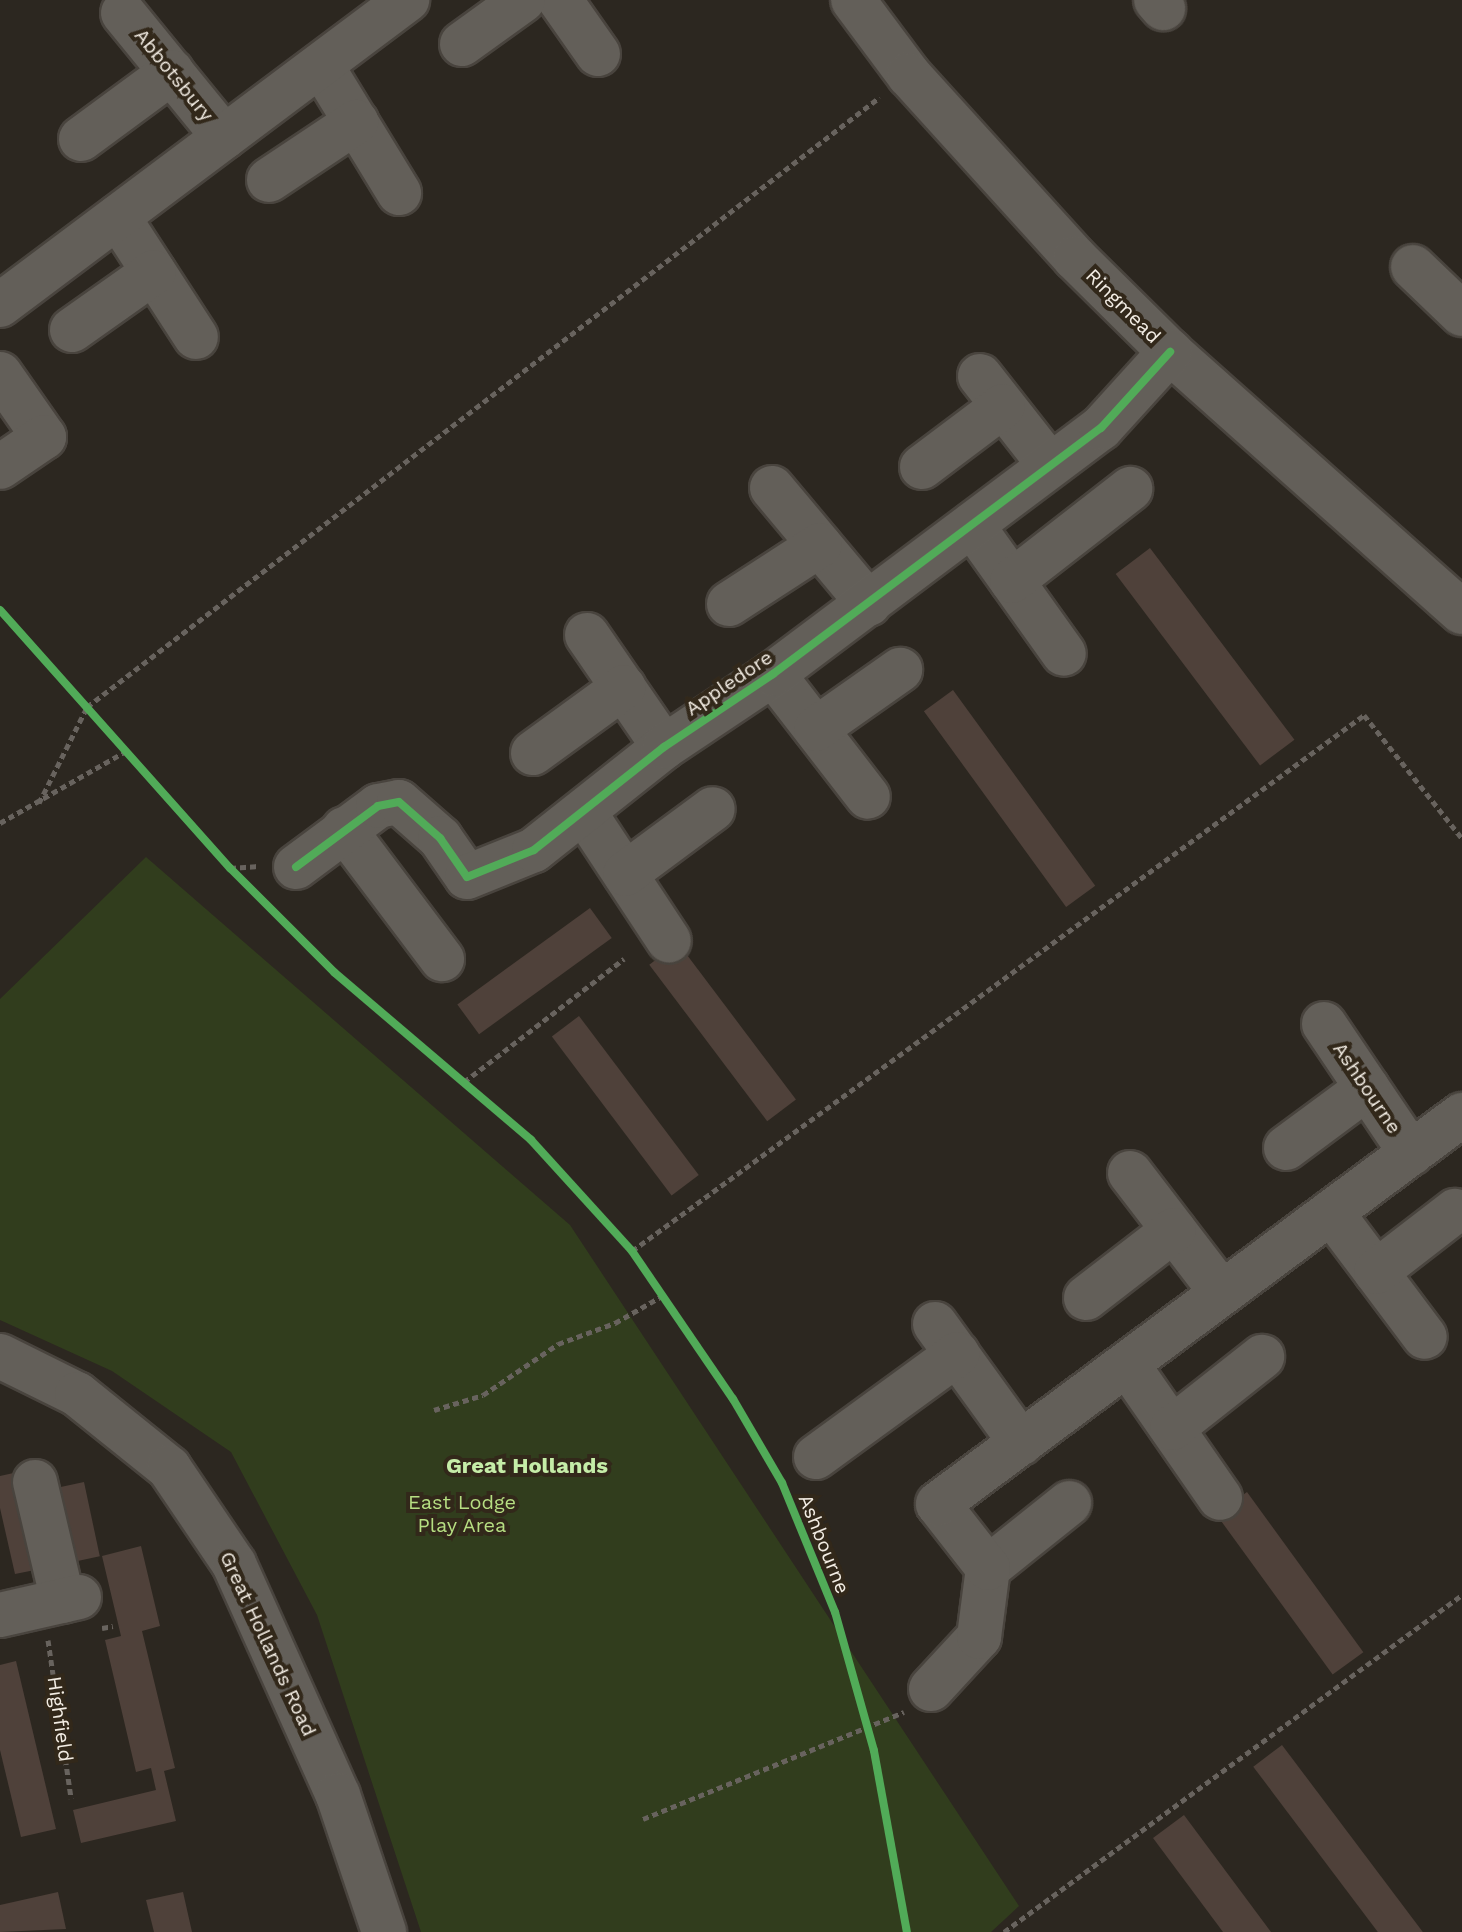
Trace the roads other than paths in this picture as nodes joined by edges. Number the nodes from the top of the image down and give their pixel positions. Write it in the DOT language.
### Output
graph roads {
  1 [pos="407,0"];
  2 [pos="523,0"];
  3 [pos="560,0"];
  4 [pos="853,0"];
  5 [pos="123,13"];
  6 [pos="462,44"];
  7 [pos="598,54"];
  8 [pos="321,65"];
  9 [pos="172,72"];
  10 [pos="356,122"];
  11 [pos="224,137"];
  12 [pos="81,139"];
  13 [pos="269,180"];
  14 [pos="399,193"];
  15 [pos="118,217"];
  16 [pos="1413,267"];
  17 [pos="154,272"];
  18 [pos="0,305"];
  19 [pos="1462,314"];
  20 [pos="72,330"];
  21 [pos="196,337"];
  22 [pos="1170,352"];
  23 [pos="0,374"];
  24 [pos="1049,464"];
  25 [pos="0,467"];
  26 [pos="922,467"];
  27 [pos="772,488"];
  28 [pos="1130,489"];
  29 [pos="972,525"];
  30 [pos="820,545"];
  31 [pos="1012,581"];
  32 [pos="729,604"];
  33 [pos="869,604"];
  34 [pos="1462,612"];
  35 [pos="587,635"];
  36 [pos="1064,654"];
  37 [pos="900,670"];
  38 [pos="773,674"];
  39 [pos="624,687"];
  40 [pos="816,729"];
  41 [pos="664,747"];
  42 [pos="533,753"];
  43 [pos="868,797"];
  44 [pos="713,809"];
  45 [pos="584,812"];
  46 [pos="344,829"];
  47 [pos="296,867"];
  48 [pos="625,874"];
  49 [pos="669,941"];
  50 [pos="442,959"];
  51 [pos="1324,1024"];
  52 [pos="1367,1088"];
  53 [pos="1462,1115"];
  54 [pos="1286,1148"];
  55 [pos="1411,1153"];
  56 [pos="1130,1173"];
  57 [pos="1455,1211"];
  58 [pos="1331,1212"];
  59 [pos="1174,1230"];
  60 [pos="1376,1272"];
  61 [pos="1222,1293"];
  62 [pos="1086,1298"];
  63 [pos="1425,1337"];
  64 [pos="1262,1357"];
  65 [pos="1127,1364"];
  66 [pos="4,1369"];
  67 [pos="1172,1428"];
  68 [pos="1021,1443"];
  69 [pos="816,1457"];
  70 [pos="35,1482"];
  71 [pos="1220,1498"];
  72 [pos="1069,1503"];
  73 [pos="988,1568"];
  74 [pos="0,1615"];
  75 [pos="931,1689"];
  76 [pos="384,1932"];
  1 -- 8 [label="street, Abbotsbury"];
  2 -- 6 [label="street"];
  3 -- 7 [label="street"];
  4 -- 22 [label="street, Ringmead"];
  5 -- 9 [label="street, Abbotsbury"];
  8 -- 10 [label="street"];
  8 -- 11 [label="street, Abbotsbury"];
  9 -- 11 [label="street, Abbotsbury"];
  9 -- 12 [label="street"];
  10 -- 13 [label="street"];
  10 -- 14 [label="street"];
  11 -- 15 [label="street, Abbotsbury"];
  15 -- 17 [label="street"];
  15 -- 18 [label="street, Abbotsbury"];
  16 -- 19 [label="street"];
  17 -- 20 [label="street"];
  17 -- 21 [label="street"];
  22 -- 24 [label="street, Appledore"];
  22 -- 34 [label="street, Ringmead"];
  23 -- 25 [label="street"];
  24 -- 26 [label="street"];
  24 -- 29 [label="street, Appledore"];
  27 -- 30 [label="street"];
  28 -- 31 [label="street"];
  29 -- 31 [label="street"];
  29 -- 33 [label="street, Appledore"];
  30 -- 32 [label="street"];
  30 -- 33 [label="street"];
  31 -- 36 [label="street"];
  33 -- 38 [label="street, Appledore"];
  35 -- 39 [label="street"];
  37 -- 40 [label="street"];
  38 -- 40 [label="street, Appledore"];
  38 -- 41 [label="street, Appledore"];
  39 -- 41 [label="street"];
  39 -- 42 [label="street"];
  40 -- 43 [label="street, Appledore"];
  41 -- 45 [label="street, Appledore"];
  44 -- 48 [label="street"];
  45 -- 46 [label="street, Appledore"];
  45 -- 48 [label="street"];
  46 -- 47 [label="street, Appledore"];
  46 -- 50 [label="street"];
  48 -- 49 [label="street"];
  51 -- 52 [label="street, Ashbourne"];
  52 -- 54 [label="street"];
  52 -- 55 [label="street, Ashbourne"];
  53 -- 55 [label="street, Ashbourne"];
  55 -- 58 [label="street, Ashbourne"];
  56 -- 59 [label="street"];
  57 -- 60 [label="street"];
  58 -- 60 [label="street"];
  58 -- 61 [label="street, Ashbourne"];
  59 -- 61 [label="street"];
  59 -- 62 [label="street"];
  60 -- 63 [label="street"];
  61 -- 65 [label="street, Ashbourne"];
  64 -- 67 [label="street"];
  65 -- 67 [label="street"];
  65 -- 68 [label="street, Ashbourne"];
  66 -- 76 [label="street, Great Hollands Road"];
  67 -- 71 [label="street"];
  68 -- 69 [label="street"];
  68 -- 73 [label="street, Ashbourne"];
  70 -- 74 [label="street"];
  72 -- 73 [label="street"];
  73 -- 75 [label="street"];
}
